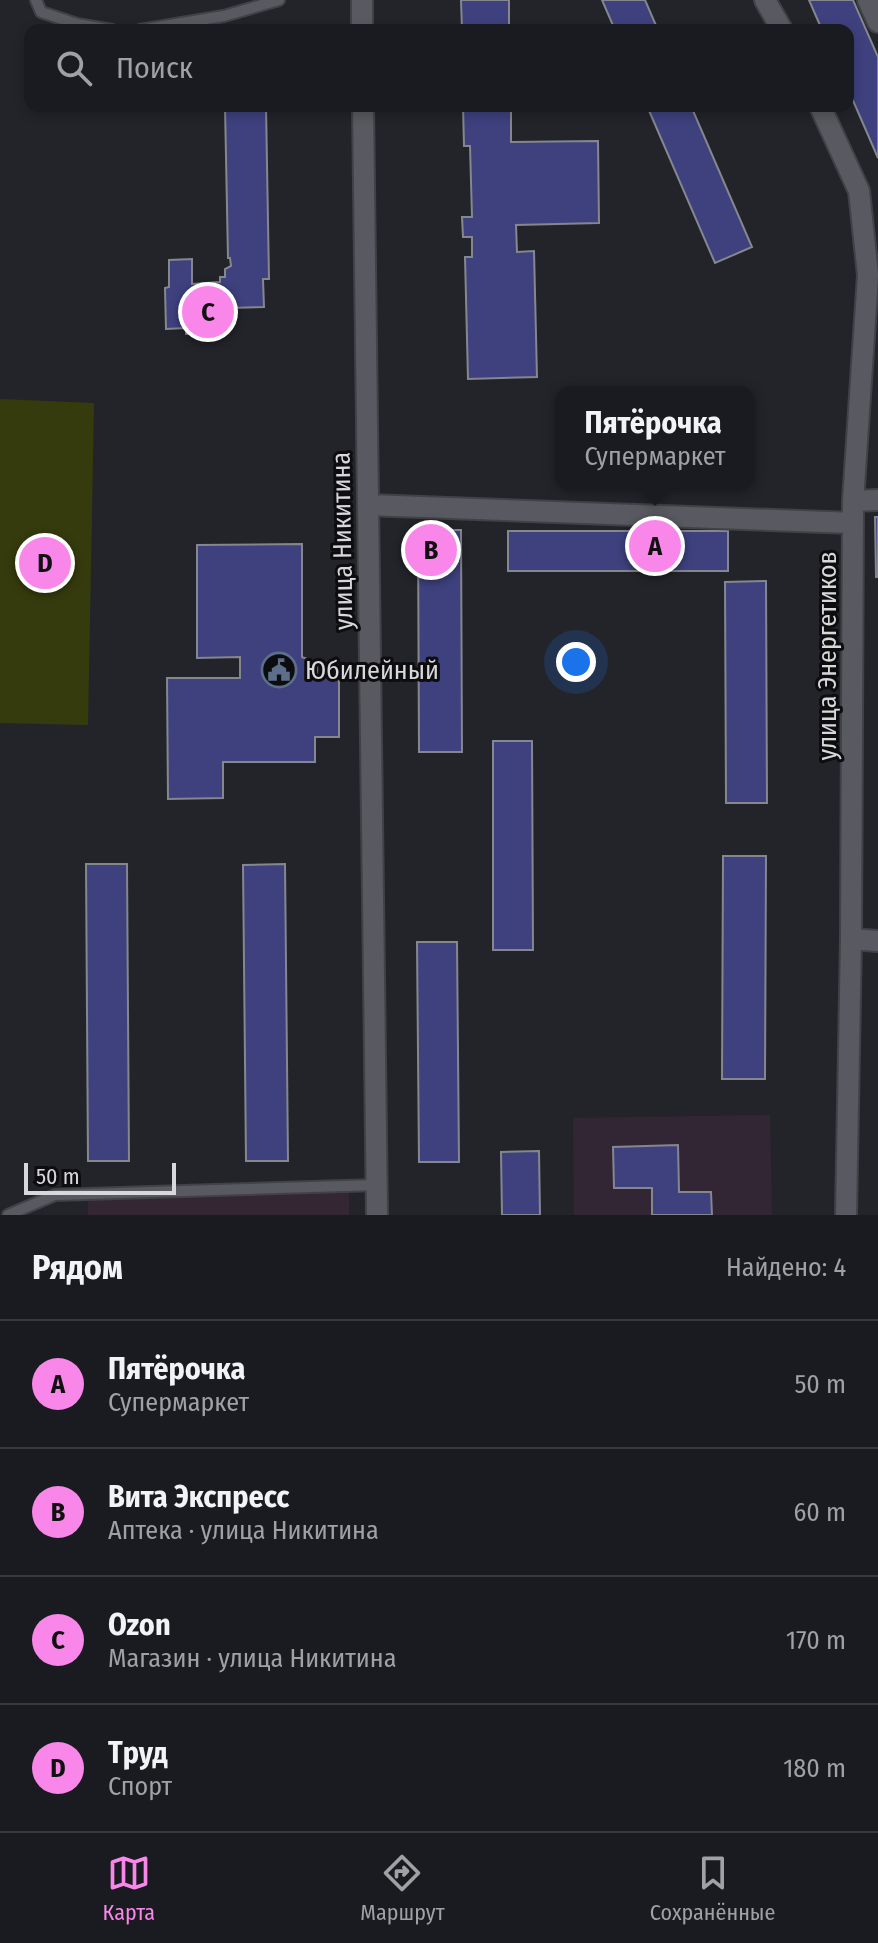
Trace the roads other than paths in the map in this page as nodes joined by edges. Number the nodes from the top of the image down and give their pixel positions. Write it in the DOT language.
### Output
graph roads {
  1 [pos="36,0"];
  2 [pos="279,0"];
  3 [pos="362,0"];
  4 [pos="765,0"];
  5 [pos="868,0"];
  6 [pos="878,22"];
  7 [pos="77,24"];
  8 [pos="176,24"];
  9 [pos="362,24"];
  10 [pos="779,24"];
  11 [pos="363,112"];
  12 [pos="823,112"];
  13 [pos="873,273"];
  14 [pos="878,500"];
  15 [pos="853,501"];
  16 [pos="368,505"];
  17 [pos="853,523"];
  18 [pos="851,939"];
  19 [pos="878,941"];
  20 [pos="377,1185"];
  21 [pos="8,1215"];
  22 [pos="377,1215"];
  23 [pos="846,1215"];
  1 -- 7 [label="lane"];
  2 -- 8 [label="lane"];
  3 -- 9 [label="street"];
  4 -- 10 [label="street"];
  5 -- 6 [label="street"];
  11 -- 16 [label="street, улица Никитина"];
  12 -- 13 [label="street, улица Энергетиков"];
  13 -- 15 [label="street, улица Энергетиков"];
  14 -- 15 [label="street"];
  15 -- 17 [label="street, улица Энергетиков"];
  16 -- 17 [label="street"];
  16 -- 20 [label="street, улица Никитина"];
  17 -- 18 [label="street, улица Энергетиков"];
  18 -- 19 [label="street"];
  18 -- 23 [label="street, улица Энергетиков"];
  20 -- 21 [label="lane"];
  20 -- 22 [label="street, улица Никитина"];
}
